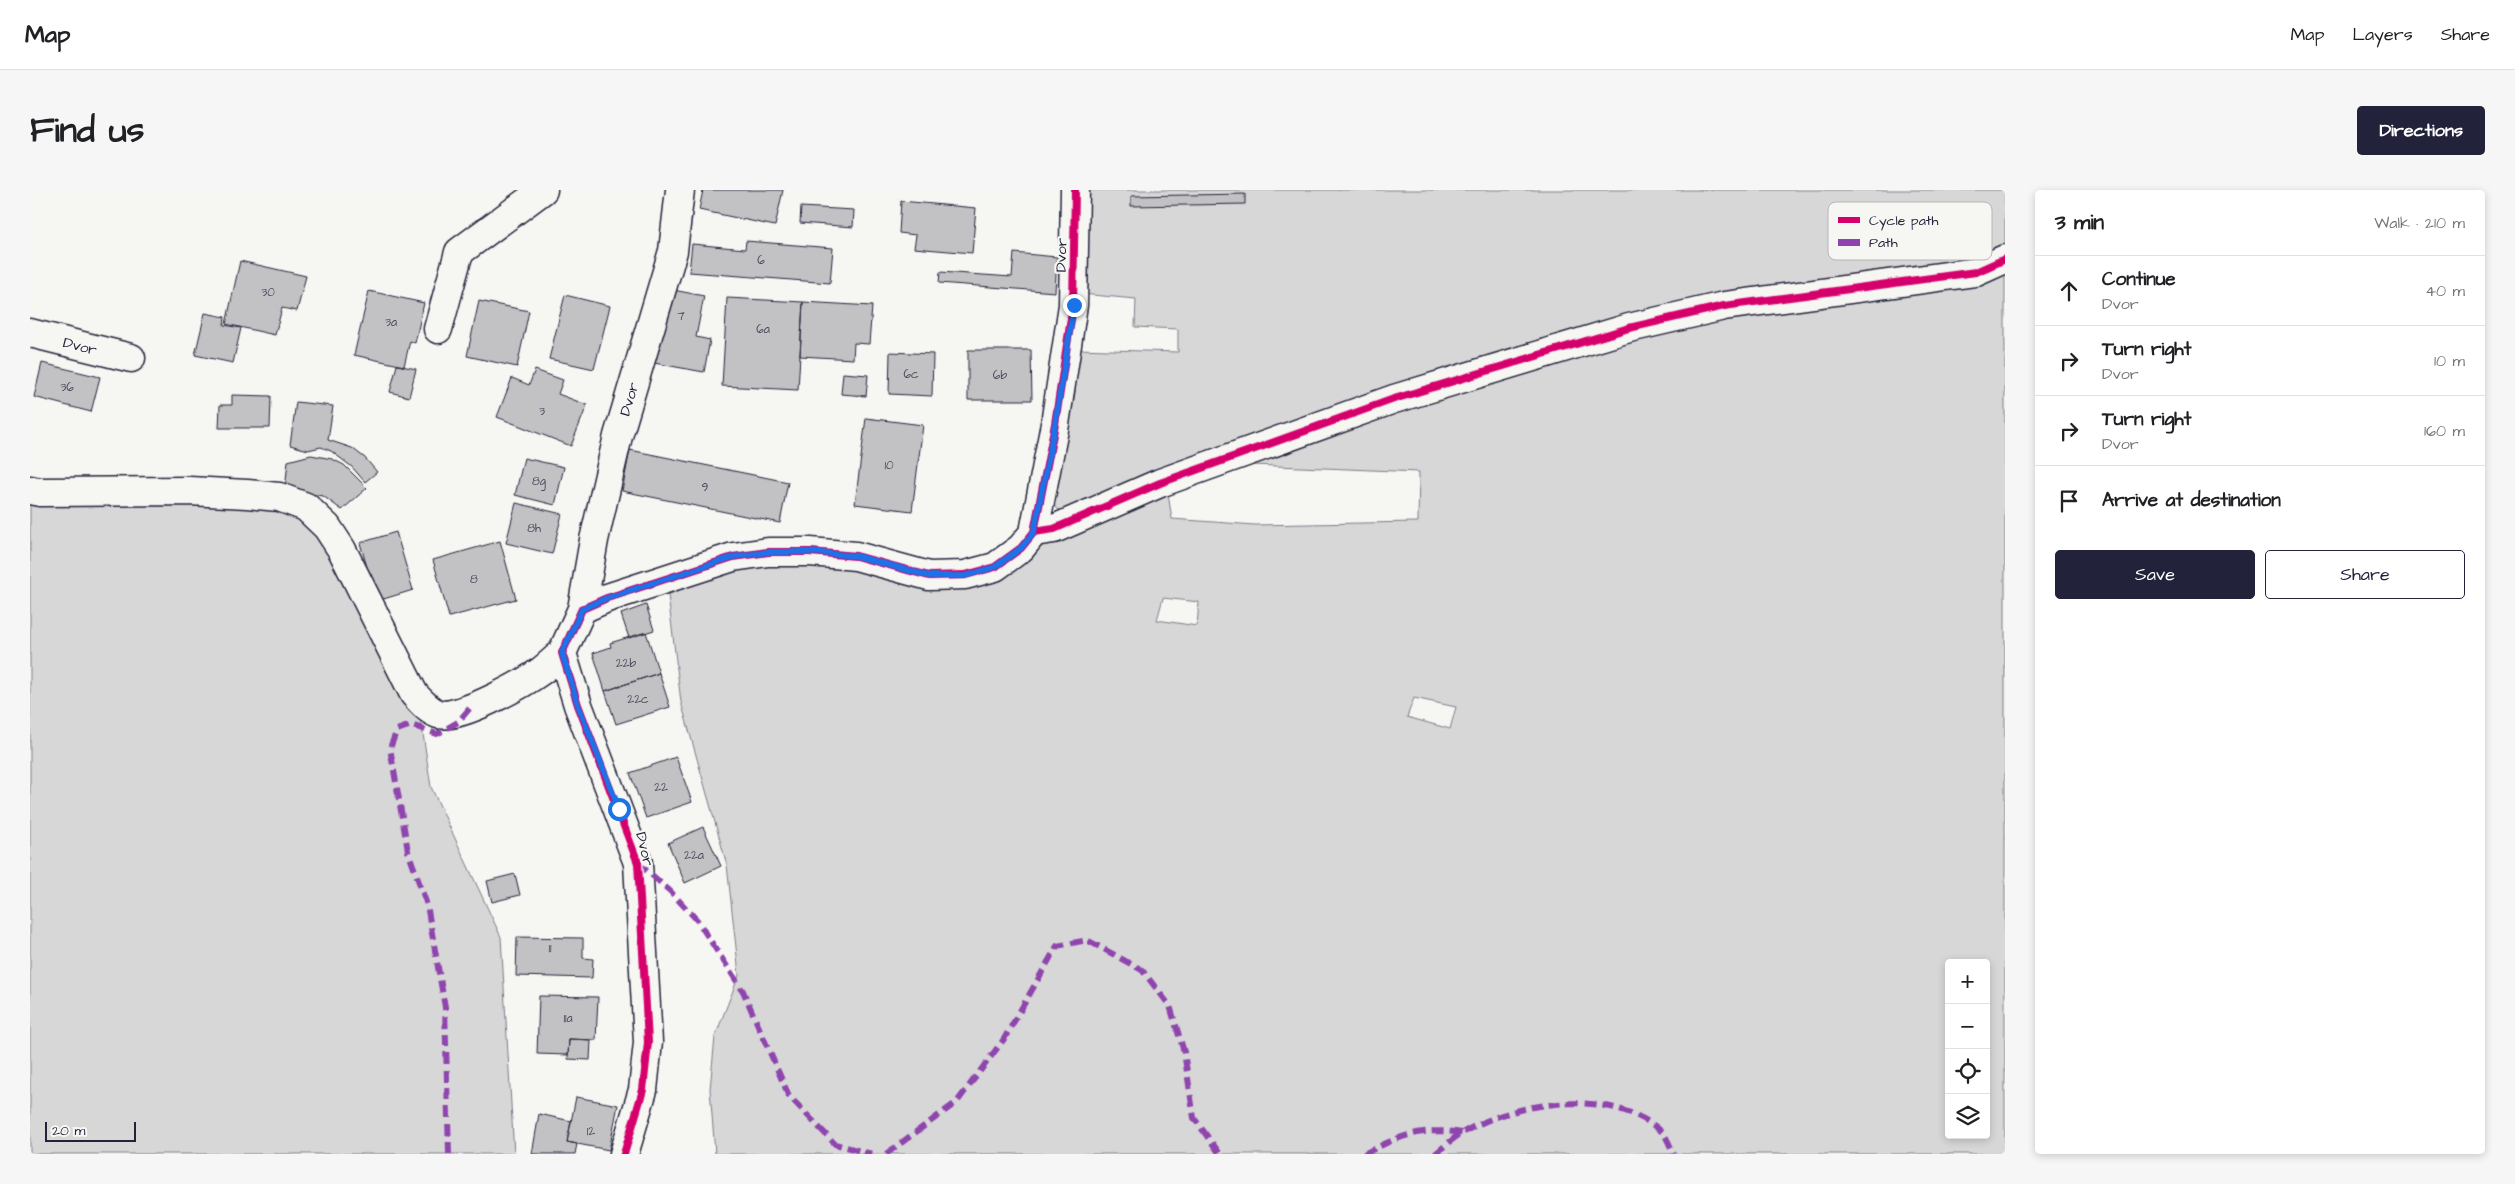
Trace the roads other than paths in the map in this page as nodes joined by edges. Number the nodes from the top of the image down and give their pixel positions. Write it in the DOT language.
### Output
graph roads {
  1 [pos="543,190"];
  2 [pos="680,190"];
  3 [pos="1076,190"];
  4 [pos="2005,259"];
  5 [pos="438,329"];
  6 [pos="30,333"];
  7 [pos="131,358"];
  8 [pos="30,490"];
  9 [pos="1034,532"];
  10 [pos="582,609"];
  11 [pos="562,653"];
  12 [pos="624,1154"];
  1 -- 5 [label="street"];
  2 -- 10 [label="street, Dvor"];
  3 -- 9 [label="street, Dvor"];
  4 -- 9 [label="street"];
  6 -- 7 [label="street, Dvor"];
  8 -- 11 [label="street, Dvor"];
  9 -- 10 [label="street"];
  10 -- 11 [label="street, Dvor"];
  11 -- 12 [label="street, Dvor"];
}
